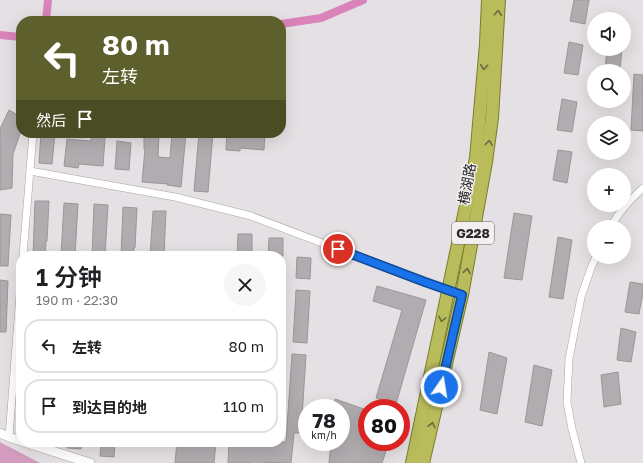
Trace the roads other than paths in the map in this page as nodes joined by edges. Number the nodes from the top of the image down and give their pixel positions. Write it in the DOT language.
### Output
graph roads {
  1 [pos="488,0"];
  2 [pos="499,0"];
  3 [pos="33,138"];
  4 [pos="30,171"];
  5 [pos="643,188"];
  6 [pos="615,220"];
  7 [pos="23,251"];
  8 [pos="593,264"];
  9 [pos="448,290"];
  10 [pos="462,295"];
  11 [pos="16,326"];
  12 [pos="4,435"];
  13 [pos="16,439"];
  14 [pos="40,447"];
  15 [pos="90,463"];
  16 [pos="412,463"];
  17 [pos="423,463"];
  18 [pos="581,463"];
  1 -- 9 [label="highway, 横湖路 / G228, one-way"];
  10 -- 2 [label="highway, 横湖路 / G228, one-way"];
  3 -- 4 [label="street"];
  4 -- 7 [label="street"];
  4 -- 9 [label="street"];
  5 -- 6 [label="street"];
  8 -- 18 [label="street"];
  9 -- 10 [label="street"];
  9 -- 16 [label="highway, 横湖路 / G228, one-way"];
  17 -- 10 [label="highway, 横湖路 / G228, one-way"];
  11 -- 12 [label="street"];
  12 -- 13 [label="street"];
  14 -- 15 [label="street"];
}
